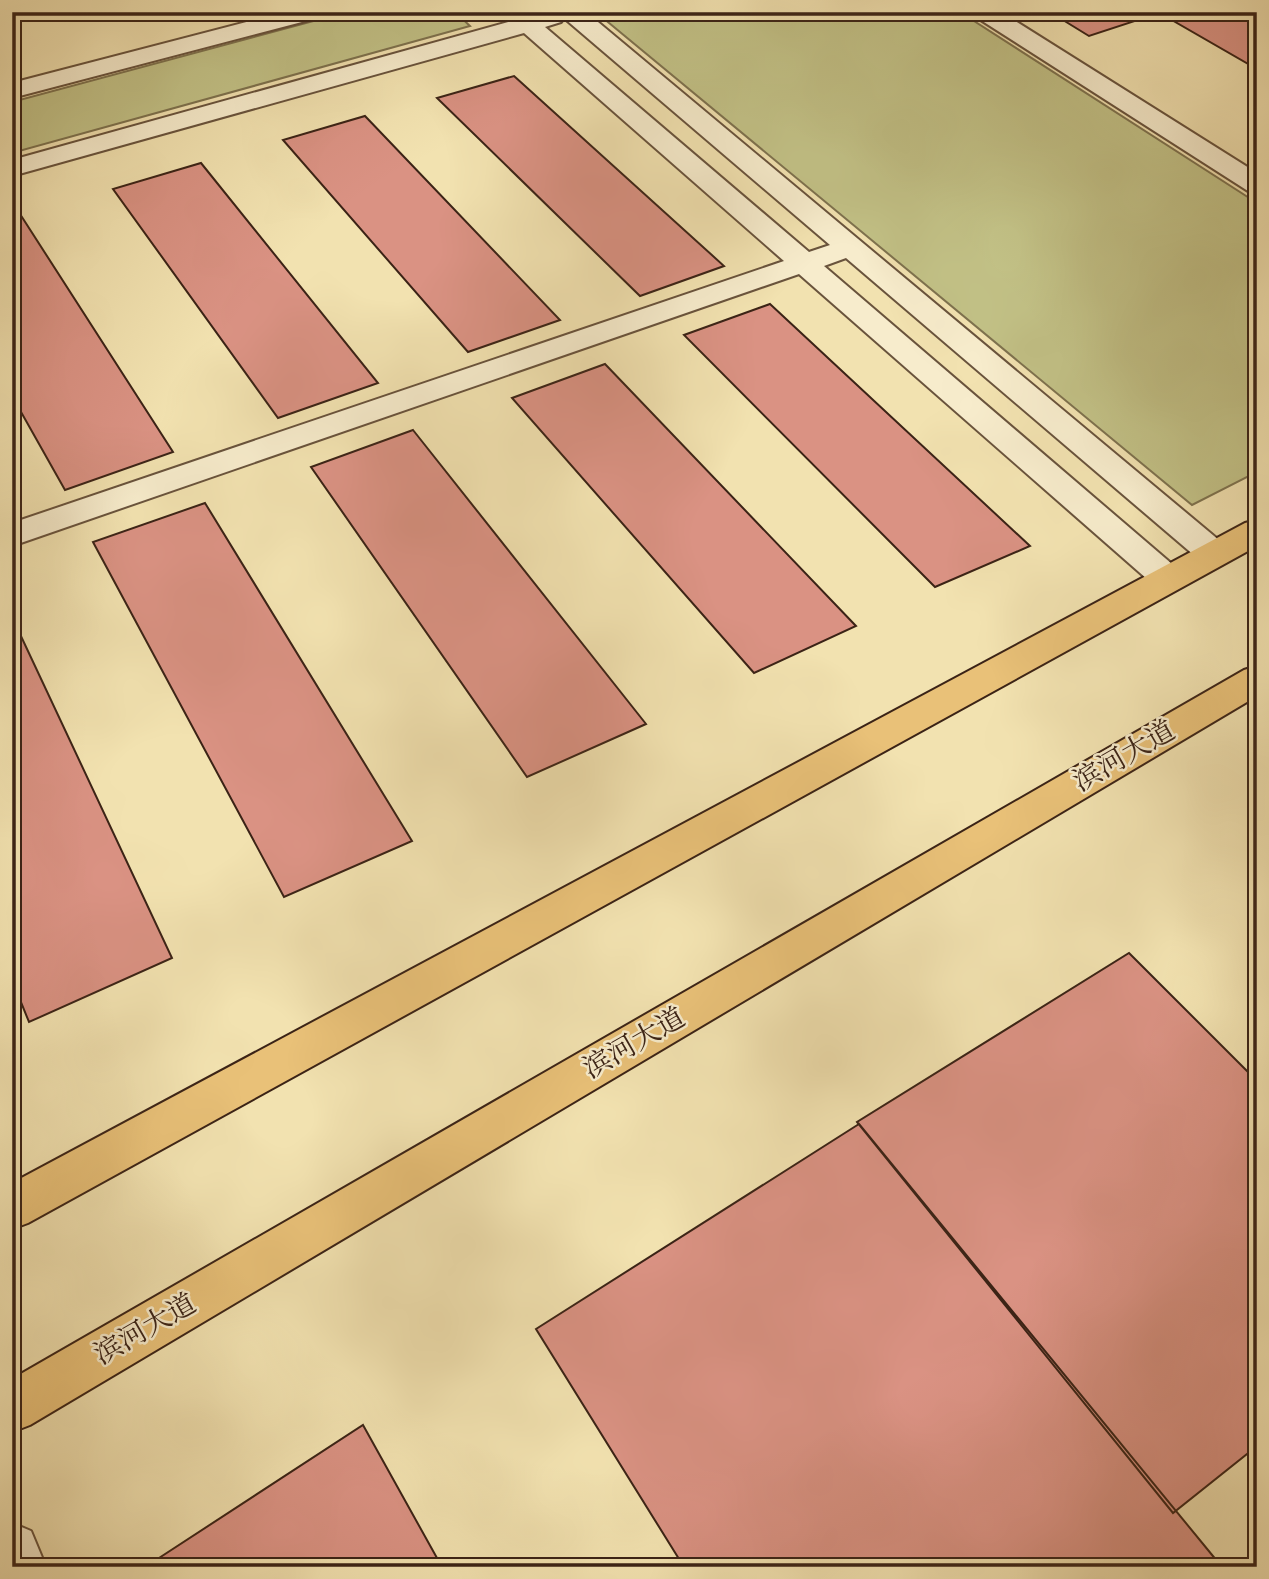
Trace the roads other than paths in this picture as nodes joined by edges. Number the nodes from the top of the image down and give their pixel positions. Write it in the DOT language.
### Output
graph roads {
  1 [pos="313,12"];
  2 [pos="570,12"];
  3 [pos="984,12"];
  4 [pos="528,23"];
  5 [pos="12,92"];
  6 [pos="12,169"];
  7 [pos="1257,186"];
  8 [pos="851,247"];
  9 [pos="804,264"];
  10 [pos="1257,531"];
  11 [pos="12,536"];
  12 [pos="1214,554"];
  13 [pos="1167,578"];
  14 [pos="1257,679"];
  15 [pos="14,1199"];
  16 [pos="12,1407"];
  17 [pos="12,1550"];
  18 [pos="19,1567"];
  1 -- 5 [label="street"];
  2 -- 4 [label="street"];
  2 -- 8 [label="street"];
  3 -- 7 [label="street"];
  4 -- 6 [label="street"];
  4 -- 9 [label="street"];
  8 -- 9 [label="street"];
  8 -- 12 [label="street"];
  9 -- 11 [label="street"];
  9 -- 13 [label="street"];
  10 -- 12 [label="main road"];
  12 -- 13 [label="main road"];
  13 -- 15 [label="main road"];
  14 -- 16 [label="main road, 滨河大道"];
  17 -- 18 [label="street"];
}
